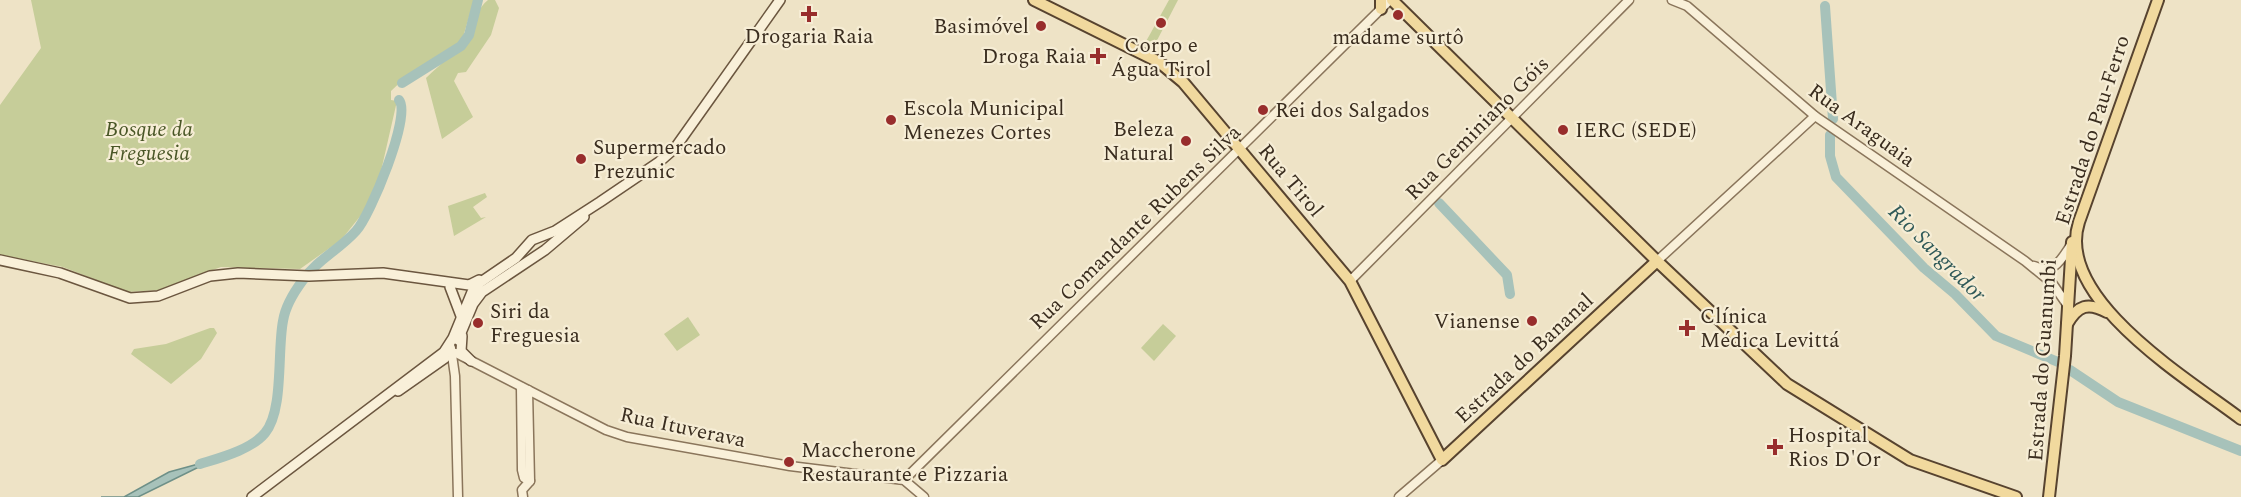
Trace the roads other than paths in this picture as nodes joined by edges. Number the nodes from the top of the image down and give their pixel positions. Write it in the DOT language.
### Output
graph roads {
  1 [pos="780,0"];
  2 [pos="1034,0"];
  3 [pos="1391,0"];
  4 [pos="1629,0"];
  5 [pos="1672,0"];
  6 [pos="2158,0"];
  7 [pos="1685,3"];
  8 [pos="1381,5"];
  9 [pos="1815,116"];
  10 [pos="1512,118"];
  11 [pos="1239,150"];
  12 [pos="600,202"];
  13 [pos="2077,227"];
  14 [pos="536,237"];
  15 [pos="2071,244"];
  16 [pos="1673,246"];
  17 [pos="1647,250"];
  18 [pos="0,260"];
  19 [pos="1657,261"];
  20 [pos="2025,261"];
  21 [pos="522,265"];
  22 [pos="487,278"];
  23 [pos="1350,281"];
  24 [pos="440,282"];
  25 [pos="450,287"];
  26 [pos="486,289"];
  27 [pos="472,292"];
  28 [pos="2066,303"];
  29 [pos="2110,314"];
  30 [pos="461,317"];
  31 [pos="2067,324"];
  32 [pos="464,327"];
  33 [pos="448,352"];
  34 [pos="471,361"];
  35 [pos="435,367"];
  36 [pos="455,376"];
  37 [pos="524,389"];
  38 [pos="390,395"];
  39 [pos="2241,419"];
  40 [pos="1460,444"];
  41 [pos="1436,454"];
  42 [pos="904,480"];
  43 [pos="2049,496"];
  44 [pos="252,497"];
  45 [pos="458,497"];
  46 [pos="523,497"];
  47 [pos="924,497"];
  48 [pos="1399,497"];
  49 [pos="2016,497"];
  1 -- 12 [label="main road"];
  2 -- 11 [label="main road, Rua Tirol"];
  3 -- 8 [label="street, Rua Comandante Rubens Silva"];
  3 -- 10 [label="main road"];
  4 -- 10 [label="street, Rua Geminiano Góis"];
  5 -- 7 [label="street, Rua Araguaia"];
  6 -- 13 [label="main road, Estrada do Pau-Ferro"];
  7 -- 9 [label="street, Rua Araguaia"];
  8 -- 11 [label="street, Rua Comandante Rubens Silva"];
  9 -- 16 [label="street, Estrada do Bananal"];
  9 -- 20 [label="street, Rua Araguaia"];
  10 -- 17 [label="main road"];
  10 -- 23 [label="street, Rua Geminiano Góis"];
  11 -- 23 [label="main road, Rua Tirol"];
  11 -- 42 [label="street, Rua Comandante Rubens Silva"];
  12 -- 14 [label="main road"];
  12 -- 21 [label="main road"];
  13 -- 15 [label="main road, Estrada do Guanumbi"];
  13 -- 29 [label="main road, Estrada do Pau-Ferro"];
  14 -- 21 [label="main road"];
  14 -- 22 [label="main road"];
  15 -- 20 [label="street, Rua Araguaia"];
  15 -- 28 [label="main road, Estrada do Guanumbi"];
  16 -- 17 [label="street"];
  16 -- 19 [label="street, Estrada do Bananal"];
  17 -- 19 [label="main road"];
  18 -- 24 [label="main road"];
  19 -- 40 [label="main road, Estrada do Bananal"];
  19 -- 49 [label="main road"];
  20 -- 28 [label="street, Rua Araguaia"];
  21 -- 26 [label="main road"];
  22 -- 24 [label="main road"];
  22 -- 27 [label="main road"];
  23 -- 41 [label="main road, Rua Tirol"];
  24 -- 25 [label="main road"];
  25 -- 27 [label="main road"];
  25 -- 30 [label="main road"];
  26 -- 27 [label="main road"];
  26 -- 32 [label="main road"];
  27 -- 30 [label="main road"];
  28 -- 31 [label="main road, Estrada do Guanumbi"];
  29 -- 31 [label="main road"];
  29 -- 39 [label="main road, Estrada do Pau-Ferro"];
  30 -- 33 [label="main road"];
  31 -- 43 [label="main road, Estrada do Guanumbi"];
  32 -- 33 [label="main road"];
  32 -- 34 [label="main road"];
  33 -- 34 [label="street, Rua Ituverava"];
  33 -- 35 [label="main road"];
  33 -- 36 [label="street"];
  33 -- 38 [label="main road"];
  34 -- 36 [label="street"];
  34 -- 37 [label="street, Rua Ituverava"];
  35 -- 36 [label="street"];
  35 -- 38 [label="main road"];
  36 -- 45 [label="street"];
  37 -- 42 [label="street, Rua Ituverava"];
  37 -- 46 [label="street"];
  38 -- 44 [label="main road"];
  40 -- 41 [label="main road, Estrada do Bananal"];
  40 -- 41 [label="main road"];
  41 -- 48 [label="street, Estrada do Bananal"];
  42 -- 47 [label="street"];
}
